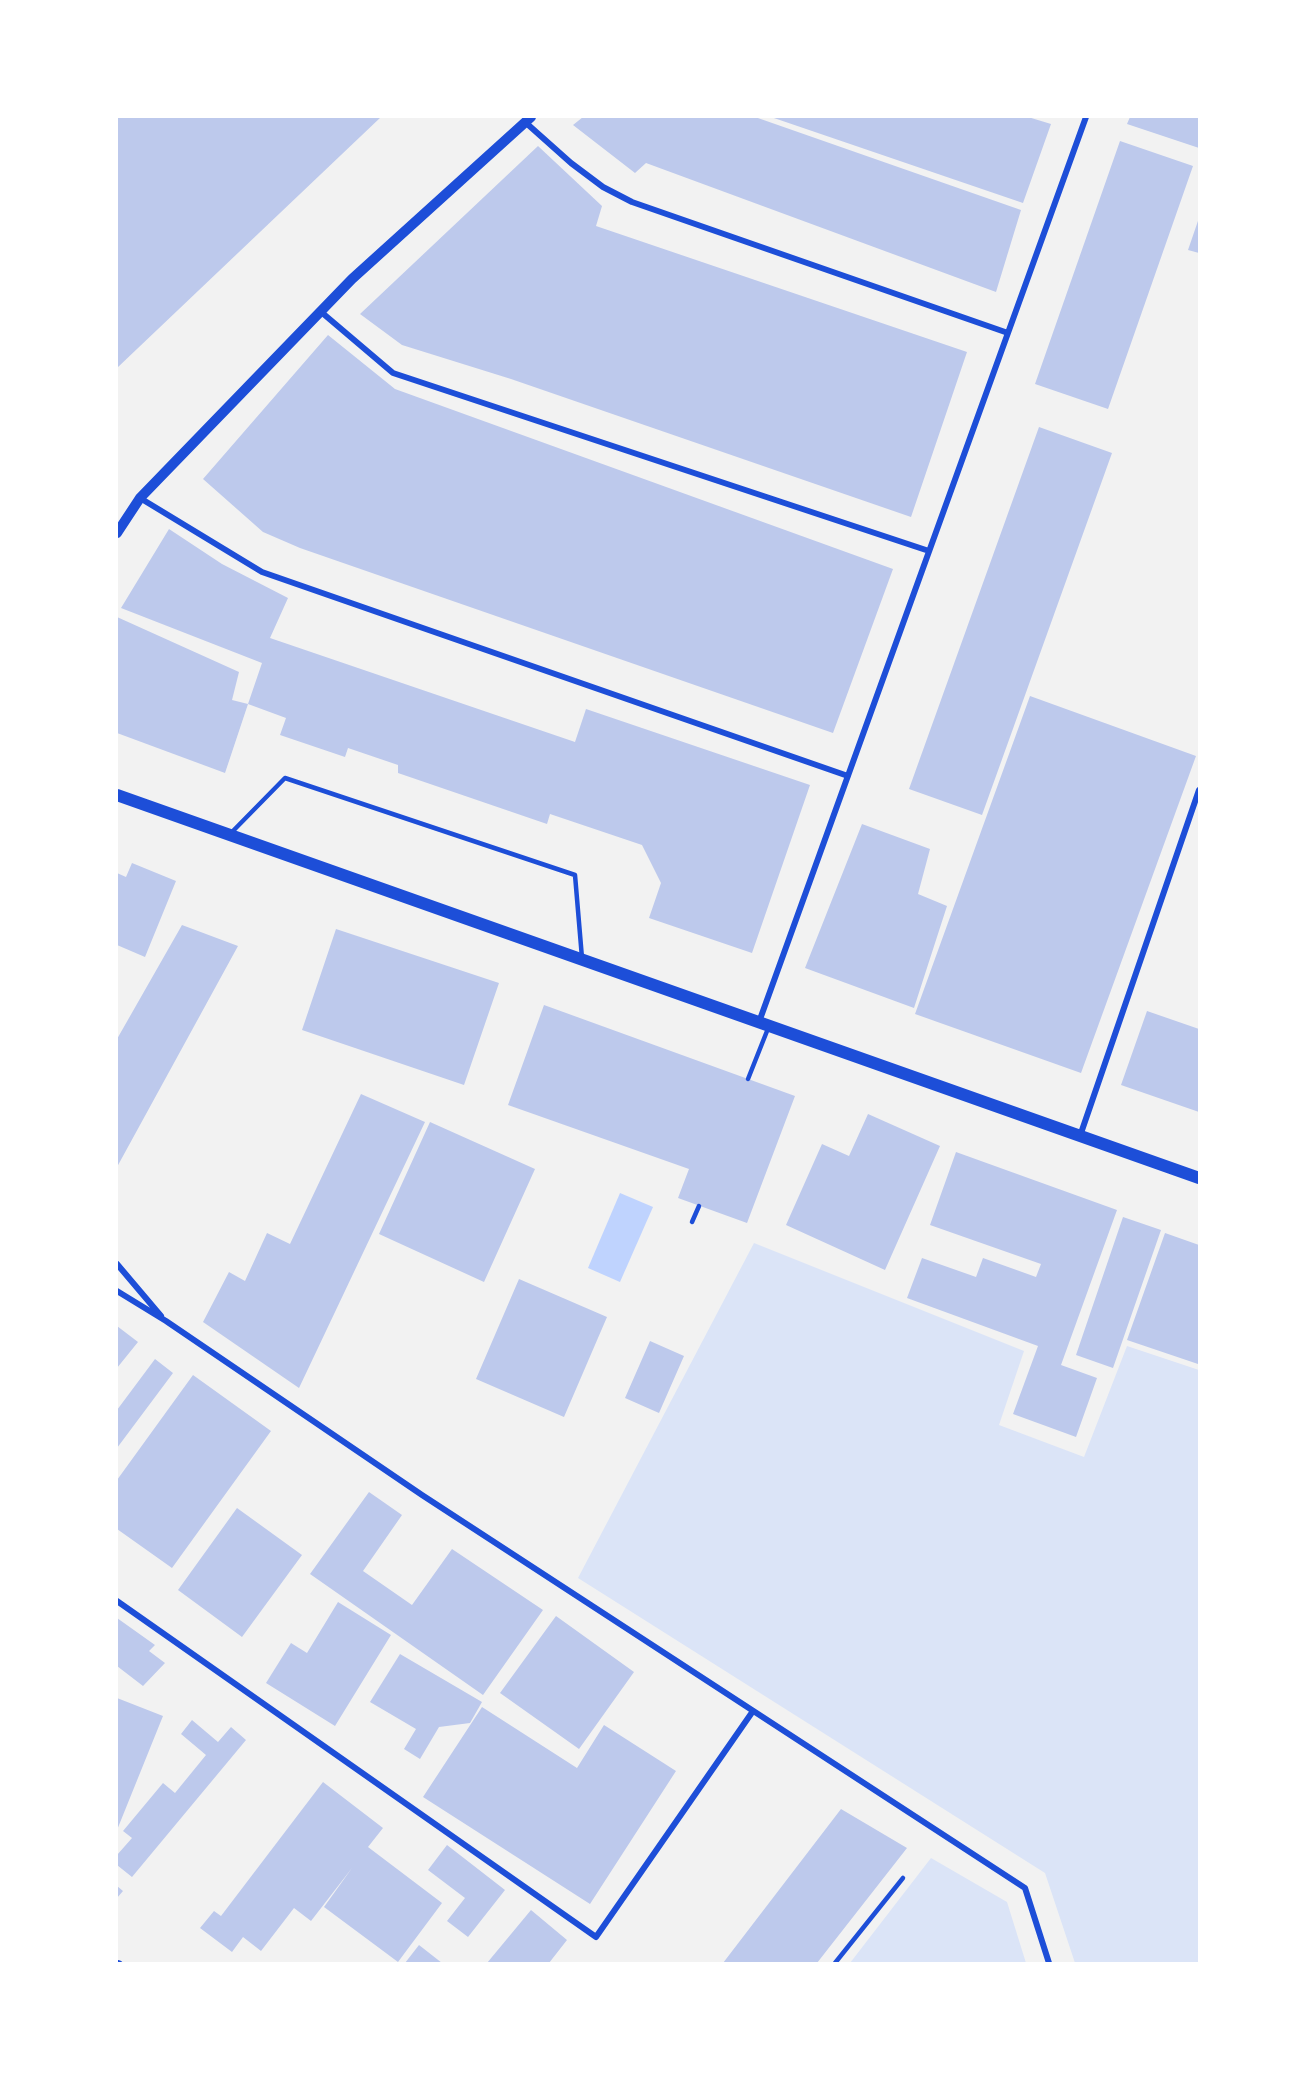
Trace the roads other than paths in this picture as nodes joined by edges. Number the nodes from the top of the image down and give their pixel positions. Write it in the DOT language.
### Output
graph roads {
  1 [pos="1086,117"];
  2 [pos="528,119"];
  3 [pos="320,312"];
  4 [pos="1008,333"];
  5 [pos="140,498"];
  6 [pos="117,533"];
  7 [pos="929,551"];
  8 [pos="848,776"];
  9 [pos="1199,790"];
  10 [pos="117,795"];
  11 [pos="229,834"];
  12 [pos="582,960"];
  13 [pos="764,1024"];
  14 [pos="748,1079"];
  15 [pos="1080,1136"];
  16 [pos="1199,1178"];
  17 [pos="699,1206"];
  18 [pos="692,1222"];
  19 [pos="117,1264"];
  20 [pos="117,1291"];
  21 [pos="166,1321"];
  22 [pos="117,1600"];
  23 [pos="753,1711"];
  24 [pos="903,1878"];
  25 [pos="835,1963"];
  26 [pos="1049,1963"];
  1 -- 4 [label="street"];
  2 -- 3 [label="street"];
  2 -- 4 [label="street"];
  3 -- 5 [label="street"];
  3 -- 7 [label="street"];
  4 -- 7 [label="street"];
  5 -- 6 [label="street"];
  5 -- 8 [label="street"];
  7 -- 8 [label="street"];
  8 -- 13 [label="street"];
  9 -- 15 [label="street"];
  10 -- 11 [label="main road"];
  11 -- 12 [label="main road"];
  11 -- 12 [label="lane"];
  12 -- 13 [label="main road"];
  13 -- 14 [label="lane"];
  13 -- 15 [label="main road"];
  15 -- 16 [label="main road"];
  17 -- 18 [label="lane"];
  19 -- 21 [label="street"];
  20 -- 21 [label="street"];
  21 -- 23 [label="street"];
  22 -- 23 [label="street"];
  23 -- 26 [label="street"];
  24 -- 25 [label="lane"];
}
